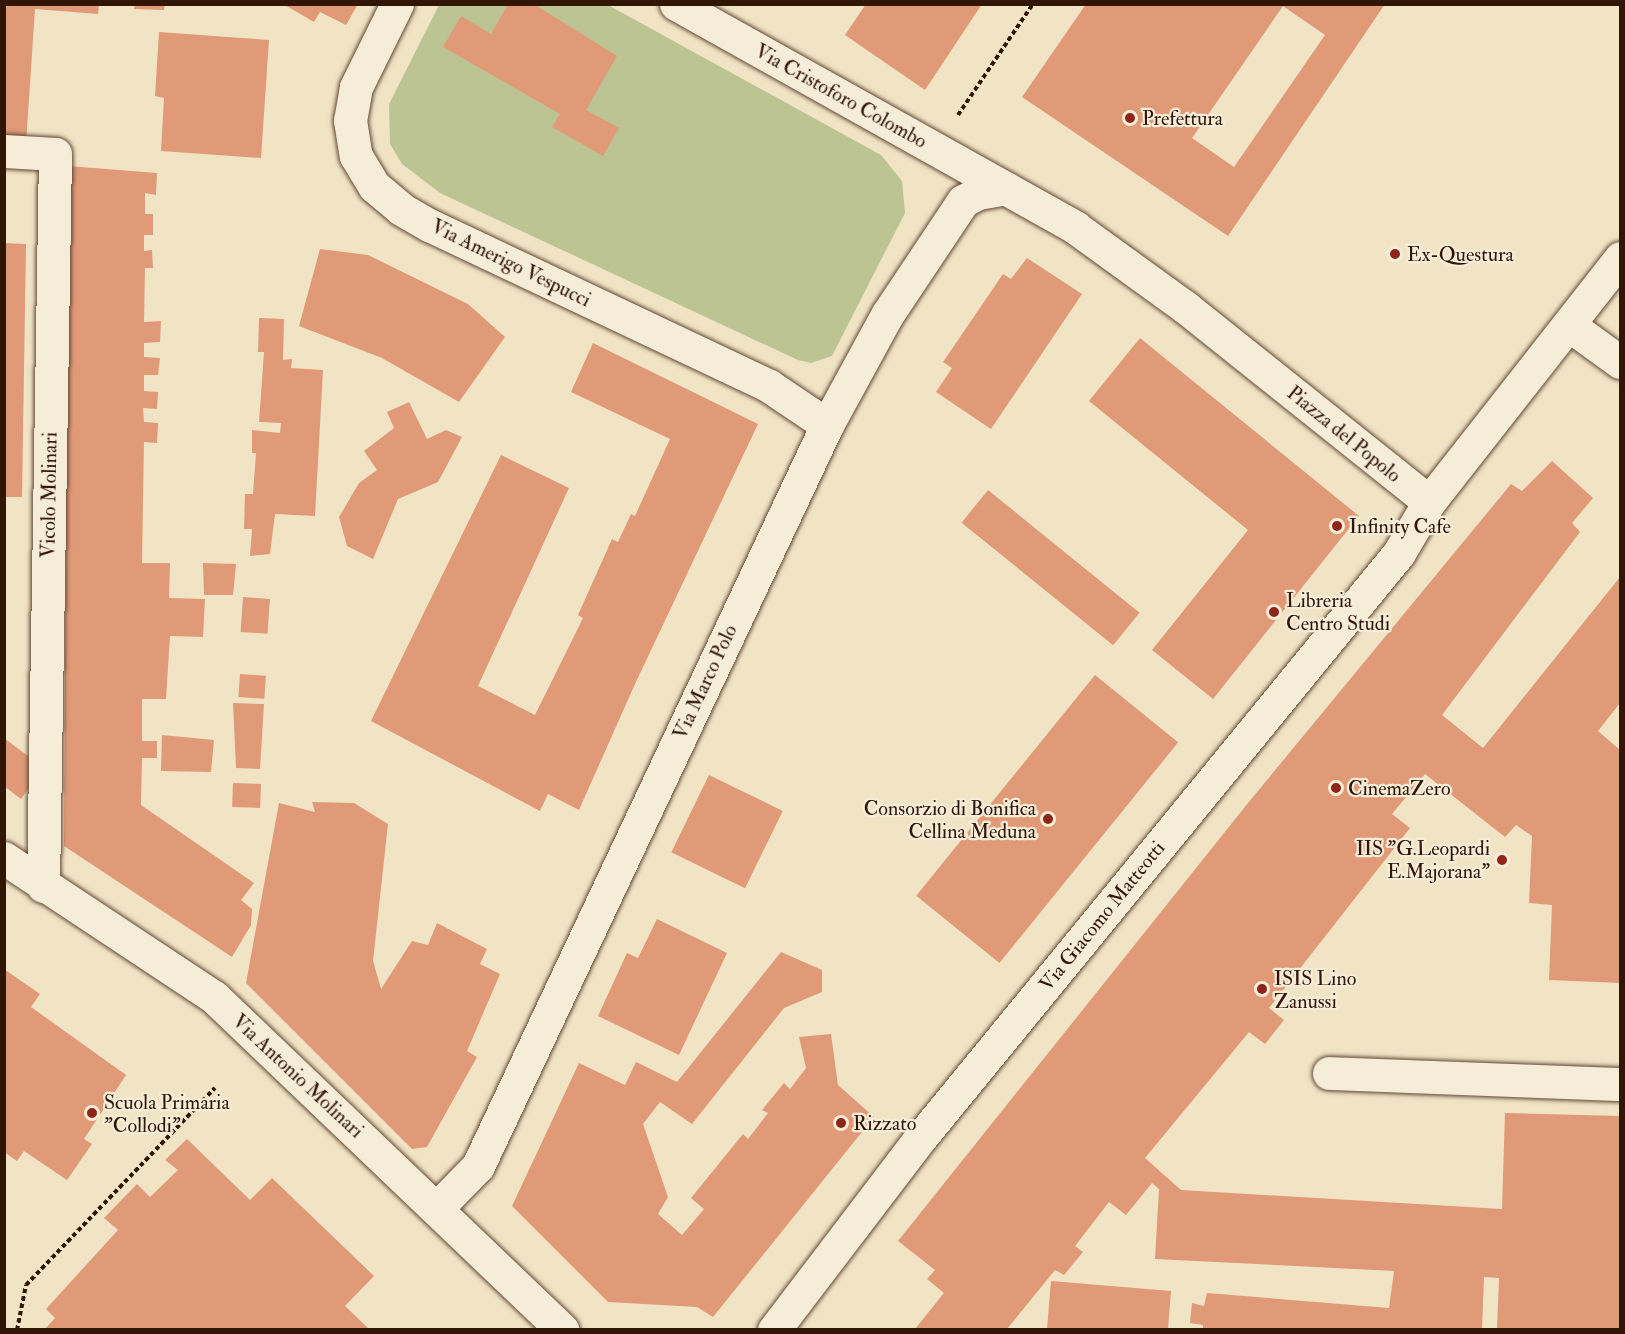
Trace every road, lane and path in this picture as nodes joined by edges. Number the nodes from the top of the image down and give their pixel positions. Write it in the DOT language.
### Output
graph roads {
  1 [pos="397,4"];
  2 [pos="676,4"];
  3 [pos="1033,4"];
  4 [pos="936,148"];
  5 [pos="4,151"];
  6 [pos="1006,188"];
  7 [pos="1620,258"];
  8 [pos="1569,325"];
  9 [pos="1620,362"];
  10 [pos="826,424"];
  11 [pos="1429,502"];
  12 [pos="4,858"];
  13 [pos="43,886"];
  14 [pos="1329,1073"];
  15 [pos="1620,1084"];
  16 [pos="214,1088"];
  17 [pos="438,1208"];
  18 [pos="17,1329"];
  19 [pos="562,1329"];
  20 [pos="774,1329"];
  1 -- 10 [label="street, Via Amerigo Vespucci"];
  2 -- 4 [label="street, Via Cristoforo Colombo"];
  3 -- 4 [label="path"];
  4 -- 6 [label="street, Via Cristoforo Colombo"];
  5 -- 13 [label="street, Vicolo Molinari"];
  6 -- 10 [label="street, Via Marco Polo"];
  6 -- 11 [label="street, Piazza del Popolo"];
  7 -- 8 [label="street"];
  8 -- 9 [label="street"];
  8 -- 11 [label="street"];
  10 -- 17 [label="street, Via Marco Polo"];
  11 -- 20 [label="street, Via Giacomo Matteotti"];
  12 -- 13 [label="street, Via Antonio Molinari"];
  13 -- 17 [label="street, Via Antonio Molinari"];
  14 -- 15 [label="street"];
  16 -- 18 [label="path"];
  17 -- 19 [label="street, Via Antonio Molinari"];
}
